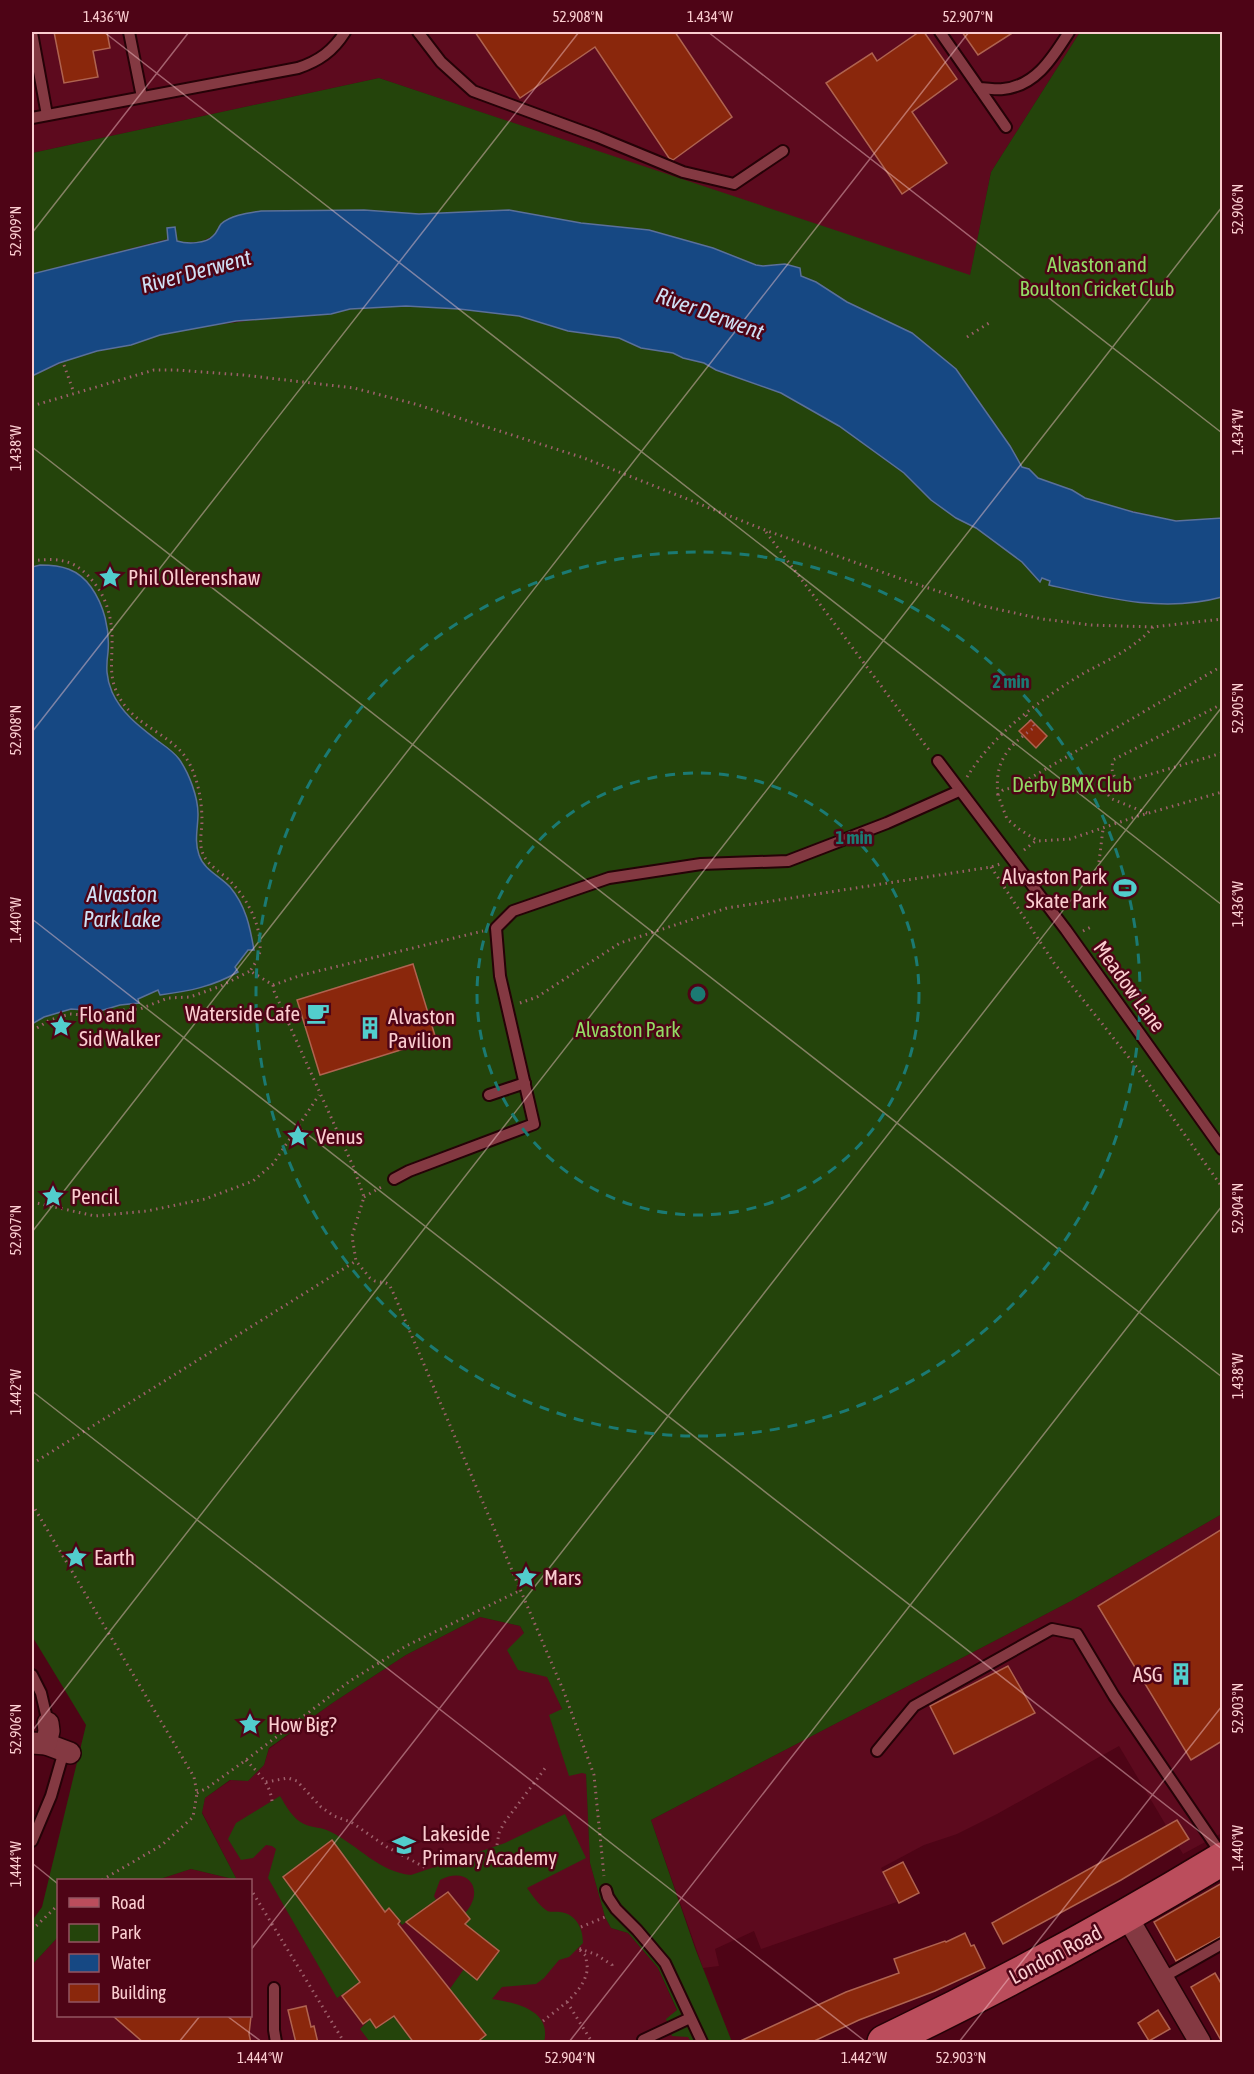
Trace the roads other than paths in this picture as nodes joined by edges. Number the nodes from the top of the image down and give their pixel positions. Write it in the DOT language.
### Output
graph roads {
  1 [pos="129,32"];
  2 [pos="345,32"];
  3 [pos="418,32"];
  4 [pos="940,32"];
  5 [pos="1069,32"];
  6 [pos="32,33"];
  7 [pos="979,88"];
  8 [pos="142,97"];
  9 [pos="46,115"];
  10 [pos="32,118"];
  11 [pos="1006,127"];
  12 [pos="783,151"];
  13 [pos="938,761"];
  14 [pos="959,791"];
  15 [pos="525,1083"];
  16 [pos="489,1095"];
  17 [pos="1222,1149"];
  18 [pos="394,1179"];
  19 [pos="32,1675"];
  20 [pos="48,1723"];
  21 [pos="53,1748"];
  22 [pos="877,1751"];
  23 [pos="32,1841"];
  24 [pos="1222,1857"];
  25 [pos="606,1890"];
  26 [pos="1126,1915"];
  27 [pos="1222,1944"];
  28 [pos="1162,1978"];
  29 [pos="274,1988"];
  30 [pos="690,2018"];
  31 [pos="643,2040"];
  32 [pos="276,2043"];
  33 [pos="702,2043"];
  34 [pos="884,2043"];
  35 [pos="1200,2043"];
  1 -- 8 [label="lane"];
  2 -- 8 [label="lane"];
  3 -- 12 [label="lane"];
  4 -- 7 [label="lane"];
  5 -- 7 [label="lane"];
  6 -- 9 [label="lane"];
  7 -- 11 [label="lane"];
  8 -- 9 [label="lane"];
  9 -- 10 [label="lane"];
  13 -- 14 [label="lane, Meadow Lane"];
  14 -- 15 [label="lane"];
  14 -- 17 [label="lane, Meadow Lane"];
  15 -- 16 [label="lane"];
  15 -- 18 [label="lane"];
  19 -- 20 [label="lane"];
  20 -- 21 [label="street"];
  21 -- 23 [label="lane"];
  22 -- 24 [label="lane"];
  24 -- 26 [label="main road, London Road"];
  25 -- 30 [label="lane"];
  26 -- 28 [label="street"];
  26 -- 34 [label="main road, London Road"];
  27 -- 28 [label="lane"];
  28 -- 35 [label="street"];
  29 -- 32 [label="lane"];
  30 -- 31 [label="lane"];
  30 -- 33 [label="lane"];
}
